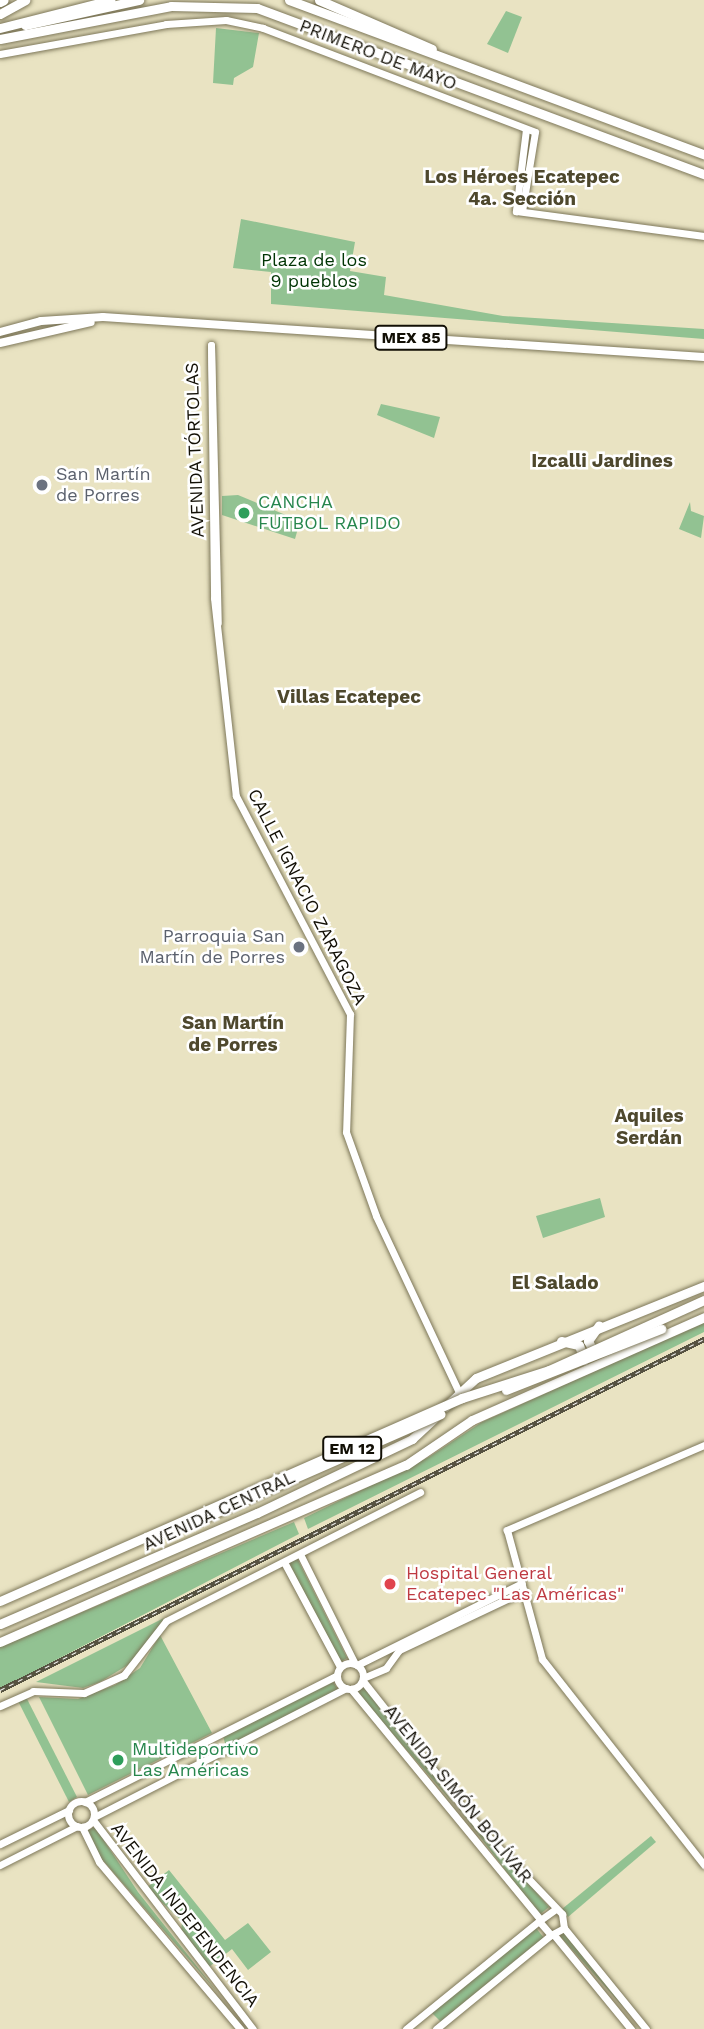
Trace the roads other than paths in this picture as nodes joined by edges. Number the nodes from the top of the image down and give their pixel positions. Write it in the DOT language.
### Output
graph roads {
  1 [pos="25,0"];
  2 [pos="111,0"];
  3 [pos="139,0"];
  4 [pos="289,0"];
  5 [pos="319,0"];
  6 [pos="0,14"];
  7 [pos="0,28"];
  8 [pos="0,36"];
  9 [pos="0,54"];
  10 [pos="464,67"];
  11 [pos="526,129"];
  12 [pos="524,146"];
  13 [pos="533,148"];
  14 [pos="704,154"];
  15 [pos="704,174"];
  16 [pos="519,211"];
  17 [pos="704,236"];
  18 [pos="118,320"];
  19 [pos="0,332"];
  20 [pos="0,343"];
  21 [pos="704,357"];
  22 [pos="218,618"];
  23 [pos="704,1286"];
  24 [pos="704,1300"];
  25 [pos="704,1315"];
  26 [pos="600,1324"];
  27 [pos="560,1341"];
  28 [pos="610,1358"];
  29 [pos="573,1374"];
  30 [pos="458,1390"];
  31 [pos="704,1445"];
  32 [pos="420,1492"];
  33 [pos="300,1553"];
  34 [pos="284,1562"];
  35 [pos="523,1587"];
  36 [pos="0,1601"];
  37 [pos="0,1607"];
  38 [pos="0,1624"];
  39 [pos="0,1642"];
  40 [pos="356,1664"];
  41 [pos="339,1671"];
  42 [pos="363,1679"];
  43 [pos="348,1689"];
  44 [pos="0,1706"];
  45 [pos="85,1802"];
  46 [pos="69,1810"];
  47 [pos="93,1819"];
  48 [pos="80,1827"];
  49 [pos="0,1844"];
  50 [pos="0,1865"];
  51 [pos="704,1865"];
  52 [pos="554,1910"];
  53 [pos="540,1920"];
  54 [pos="564,1928"];
  55 [pos="552,1935"];
  56 [pos="240,2029"];
  57 [pos="253,2029"];
  58 [pos="406,2029"];
  59 [pos="436,2029"];
  60 [pos="631,2029"];
  61 [pos="646,2029"];
  1 -- 6 [label="highway"];
  2 -- 7 [label="highway"];
  3 -- 8 [label="highway"];
  4 -- 10 [label="highway"];
  5 -- 10 [label="highway"];
  8 -- 15 [label="highway"];
  9 -- 11 [label="main road, PRIMERO DE MAYO"];
  10 -- 14 [label="highway"];
  11 -- 12 [label="main road"];
  11 -- 13 [label="main road, PRIMERO DE MAYO"];
  12 -- 13 [label="main road"];
  12 -- 16 [label="main road"];
  13 -- 16 [label="main road"];
  16 -- 17 [label="main road"];
  18 -- 19 [label="main road, MEX 85"];
  18 -- 20 [label="main road, MEX 85"];
  18 -- 21 [label="main road, MEX 85"];
  22 -- 22 [label="main road, AVENIDA TÓRTOLAS"];
  22 -- 30 [label="main road, CALLE IGNACIO ZARAGOZA"];
  23 -- 26 [label="highway, AVENIDA CENTRAL"];
  24 -- 36 [label="highway, EM 12, bridge"];
  25 -- 28 [label="highway, AVENIDA CENTRAL"];
  25 -- 37 [label="highway, EM 12, bridge"];
  26 -- 27 [label="highway, AVENIDA CENTRAL"];
  26 -- 28 [label="highway"];
  27 -- 29 [label="highway"];
  27 -- 30 [label="highway, AVENIDA CENTRAL"];
  28 -- 29 [label="highway, AVENIDA CENTRAL"];
  29 -- 39 [label="highway, AVENIDA CENTRAL"];
  30 -- 38 [label="highway, AVENIDA CENTRAL"];
  31 -- 35 [label="main road"];
  32 -- 33 [label="main road"];
  33 -- 34 [label="main road"];
  33 -- 40 [label="main road"];
  34 -- 41 [label="main road"];
  34 -- 44 [label="main road"];
  35 -- 40 [label="main road"];
  35 -- 42 [label="main road"];
  35 -- 51 [label="main road"];
  40 -- 41 [label="main road"];
  40 -- 42 [label="main road, AVENIDA SIMÓN BOLÍVAR"];
  41 -- 43 [label="main road, AVENIDA SIMÓN BOLÍVAR"];
  41 -- 45 [label="main road"];
  42 -- 43 [label="main road"];
  42 -- 52 [label="main road, AVENIDA SIMÓN BOLÍVAR"];
  43 -- 47 [label="main road"];
  43 -- 53 [label="main road, AVENIDA SIMÓN BOLÍVAR"];
  45 -- 46 [label="main road"];
  45 -- 47 [label="main road, AVENIDA INDEPENDENCIA"];
  46 -- 48 [label="main road, AVENIDA INDEPENDENCIA"];
  46 -- 49 [label="main road"];
  47 -- 48 [label="main road"];
  47 -- 57 [label="main road, AVENIDA INDEPENDENCIA"];
  48 -- 50 [label="main road"];
  48 -- 56 [label="main road, AVENIDA INDEPENDENCIA"];
  52 -- 53 [label="main road"];
  52 -- 54 [label="main road, AVENIDA SIMÓN BOLÍVAR"];
  53 -- 55 [label="main road, AVENIDA SIMÓN BOLÍVAR"];
  53 -- 58 [label="main road"];
  54 -- 55 [label="main road"];
  54 -- 61 [label="main road"];
  55 -- 59 [label="main road"];
  55 -- 60 [label="main road"];
}
